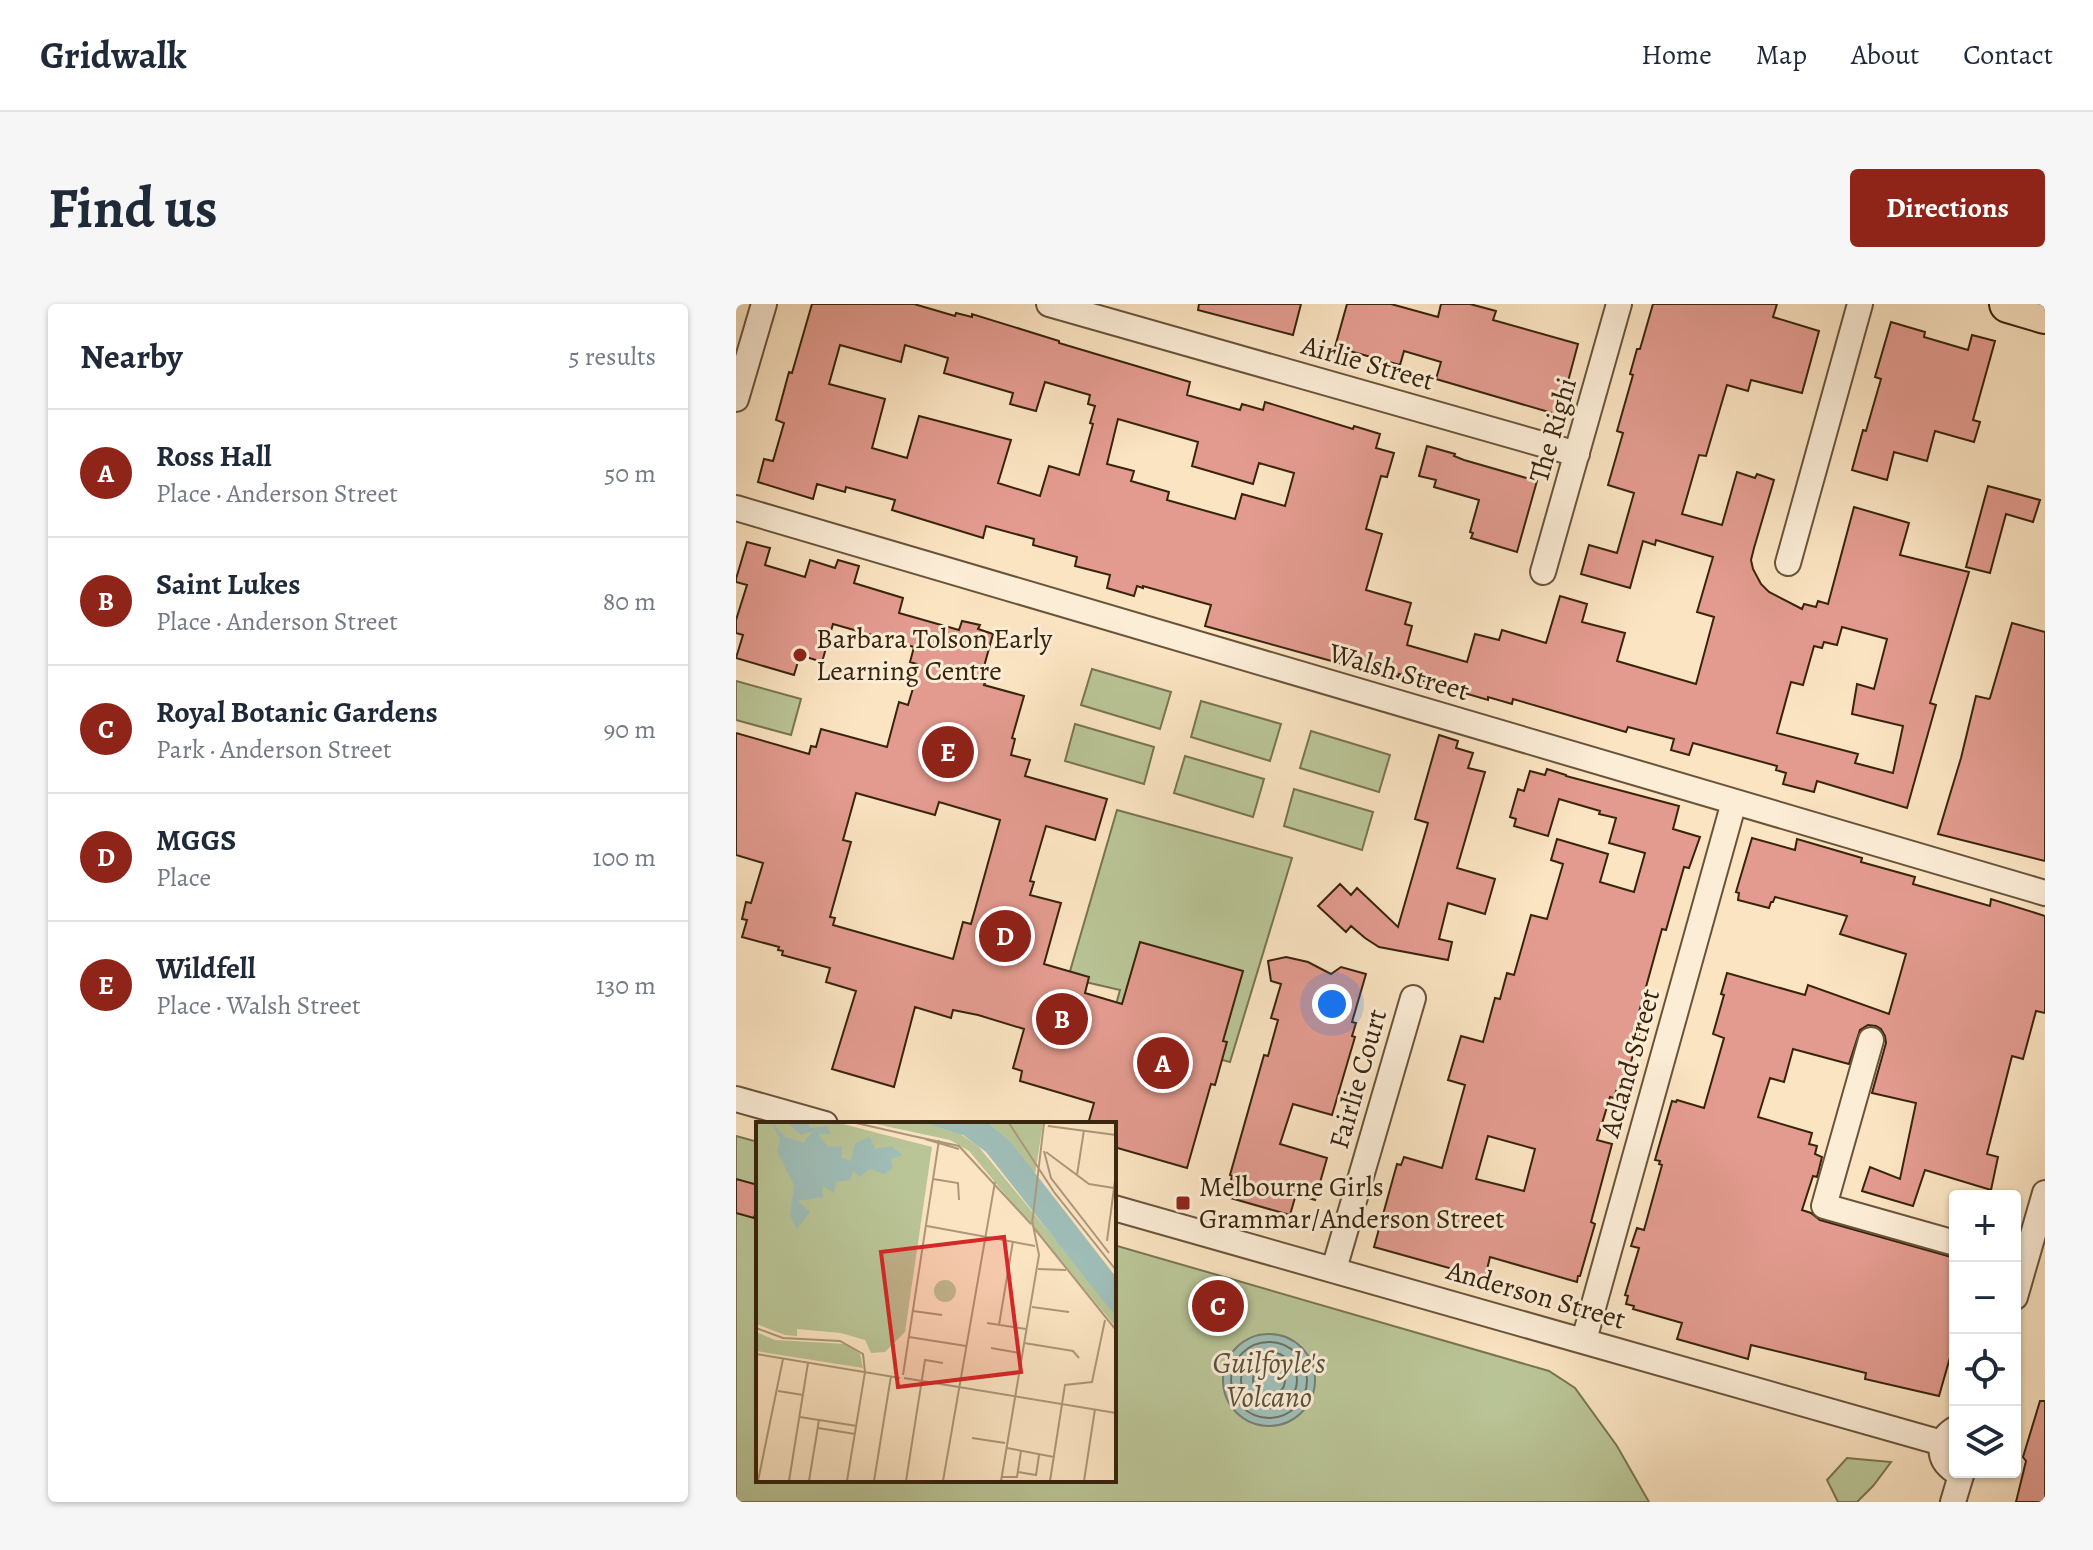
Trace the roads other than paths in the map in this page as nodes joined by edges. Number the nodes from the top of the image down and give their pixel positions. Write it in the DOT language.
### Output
graph roads {
  1 [pos="764,304"];
  2 [pos="1049,304"];
  3 [pos="1619,304"];
  4 [pos="1860,304"];
  5 [pos="2008,304"];
  6 [pos="2045,315"];
  7 [pos="736,399"];
  8 [pos="1577,454"];
  9 [pos="736,508"];
  10 [pos="1788,563"];
  11 [pos="1543,572"];
  12 [pos="1734,802"];
  13 [pos="2045,893"];
  14 [pos="1413,998"];
  15 [pos="1871,1040"];
  16 [pos="736,1099"];
  17 [pos="818,1122"];
  18 [pos="2045,1193"];
  19 [pos="1116,1209"];
  20 [pos="1949,1241"];
  21 [pos="2029,1257"];
  22 [pos="1334,1269"];
  23 [pos="2021,1280"];
  24 [pos="1584,1340"];
  25 [pos="1948,1436"];
  26 [pos="1949,1466"];
  27 [pos="1960,1478"];
  28 [pos="1953,1502"];
  1 -- 7 [label="street"];
  2 -- 8 [label="street, Airlie Street"];
  3 -- 8 [label="street, The Righi"];
  4 -- 10 [label="street"];
  5 -- 6 [label="highway"];
  8 -- 11 [label="street, The Righi"];
  9 -- 12 [label="street, Walsh Street"];
  12 -- 13 [label="street, Walsh Street"];
  12 -- 24 [label="street, Acland Street"];
  14 -- 22 [label="street, Fairlie Court"];
  15 -- 20 [label="street"];
  16 -- 17 [label="street"];
  18 -- 21 [label="street"];
  19 -- 22 [label="street, Anderson Street"];
  21 -- 23 [label="street"];
  22 -- 24 [label="street, Anderson Street"];
  24 -- 25 [label="street, Anderson Street"];
  25 -- 26 [label="street"];
  27 -- 28 [label="street"];
}
